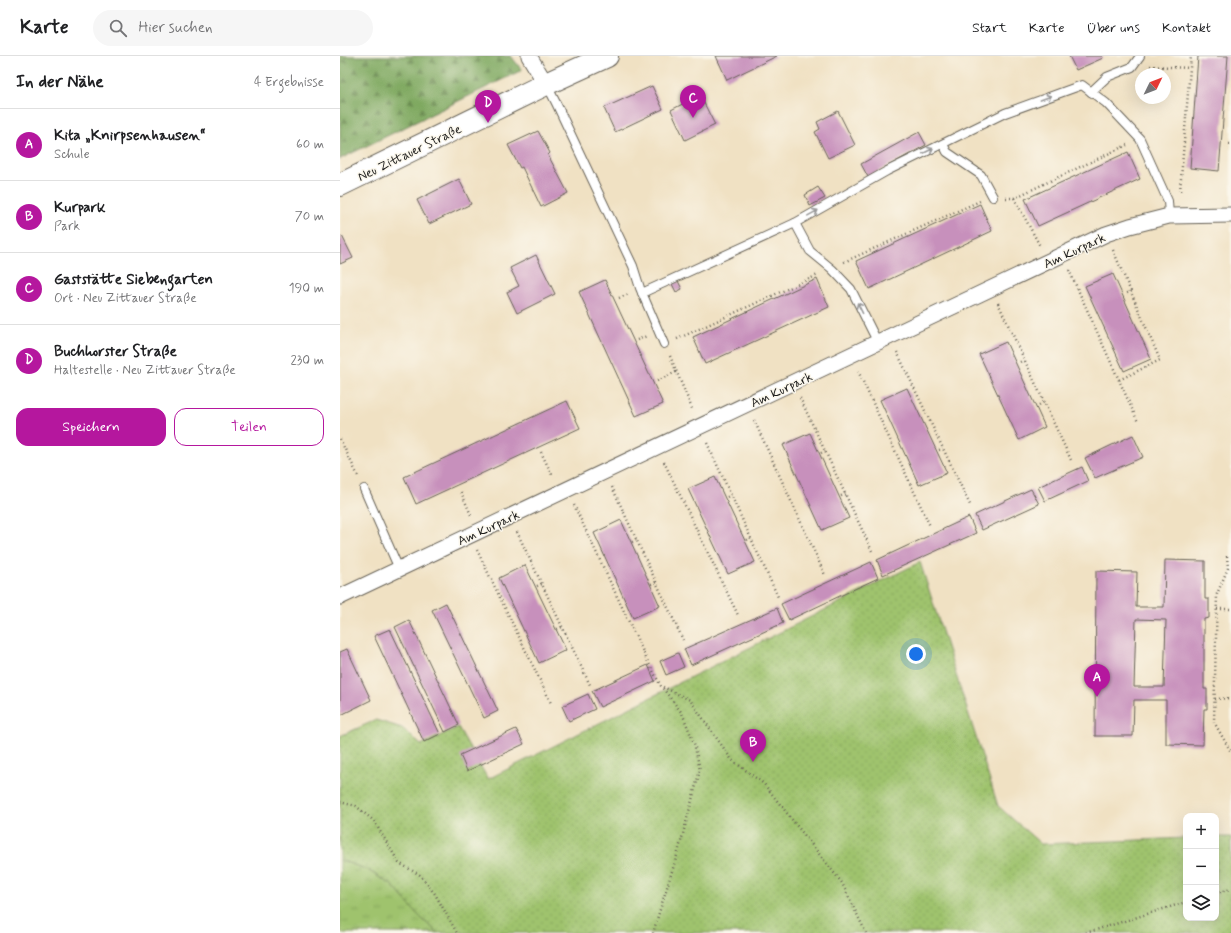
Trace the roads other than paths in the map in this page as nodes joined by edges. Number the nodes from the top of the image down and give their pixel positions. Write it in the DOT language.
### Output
graph roads {
  1 [pos="529,56"];
  2 [pos="607,56"];
  3 [pos="1140,56"];
  4 [pos="546,84"];
  5 [pos="1091,92"];
  6 [pos="943,144"];
  7 [pos="340,185"];
  8 [pos="993,197"];
  9 [pos="1231,215"];
  10 [pos="1170,216"];
  11 [pos="795,223"];
  12 [pos="642,293"];
  13 [pos="878,343"];
  14 [pos="664,344"];
  15 [pos="364,489"];
  16 [pos="399,569"];
  17 [pos="340,597"];
  1 -- 4 [label="street"];
  2 -- 4 [label="main road, Neu Zittauer Straße"];
  3 -- 5 [label="lane"];
  4 -- 7 [label="main road, Neu Zittauer Straße"];
  4 -- 12 [label="lane"];
  6 -- 5 [label="lane, one-way"];
  5 -- 10 [label="lane"];
  6 -- 8 [label="lane"];
  11 -- 6 [label="lane, one-way"];
  9 -- 10 [label="street, Am Kurpark"];
  10 -- 13 [label="street, Am Kurpark"];
  11 -- 12 [label="lane"];
  13 -- 11 [label="lane, one-way"];
  12 -- 14 [label="lane"];
  13 -- 16 [label="street, Am Kurpark"];
  15 -- 16 [label="lane"];
  16 -- 17 [label="street, Am Kurpark"];
}
